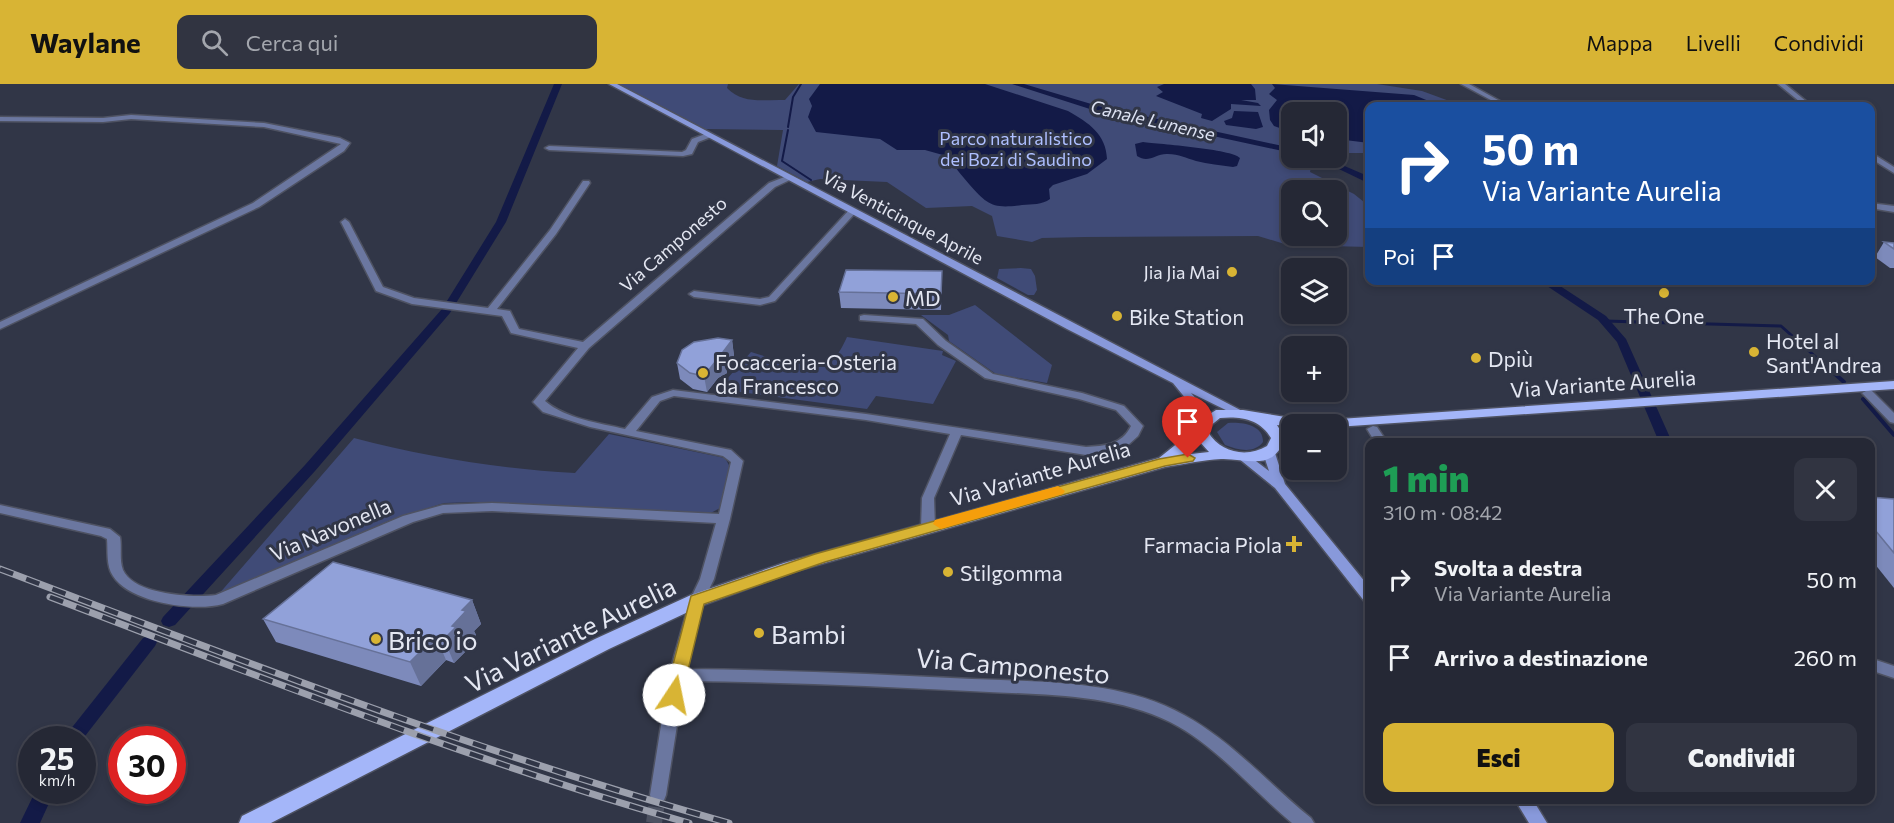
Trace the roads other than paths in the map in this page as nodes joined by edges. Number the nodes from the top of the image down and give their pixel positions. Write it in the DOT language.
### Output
graph roads {
  1 [pos="612,84"];
  2 [pos="1464,84"];
  3 [pos="1781,84"];
  4 [pos="1498,102"];
  5 [pos="1804,102"];
  6 [pos="136,111"];
  7 [pos="0,119"];
  8 [pos="96,119"];
  9 [pos="708,135"];
  10 [pos="549,148"];
  11 [pos="1875,158"];
  12 [pos="1894,171"];
  13 [pos="790,178"];
  14 [pos="586,183"];
  15 [pos="1875,206"];
  16 [pos="1894,209"];
  17 [pos="853,211"];
  18 [pos="345,222"];
  19 [pos="694,294"];
  20 [pos="491,310"];
  21 [pos="864,318"];
  22 [pos="0,326"];
  23 [pos="585,346"];
  24 [pos="1177,383"];
  25 [pos="1894,385"];
  26 [pos="1894,391"];
  27 [pos="1868,393"];
  28 [pos="1667,405"];
  29 [pos="1628,407"];
  30 [pos="1240,413"];
  31 [pos="1260,419"];
  32 [pos="1894,420"];
  33 [pos="1281,421"];
  34 [pos="1347,422"];
  35 [pos="1204,425"];
  36 [pos="1373,429"];
  37 [pos="957,431"];
  38 [pos="1347,431"];
  39 [pos="628,433"];
  40 [pos="1379,438"];
  41 [pos="1279,446"];
  42 [pos="1226,454"];
  43 [pos="1244,458"];
  44 [pos="1164,462"];
  45 [pos="1279,485"];
  46 [pos="0,509"];
  47 [pos="724,519"];
  48 [pos="928,527"];
  49 [pos="1365,592"];
  50 [pos="697,600"];
  51 [pos="1875,666"];
  52 [pos="1894,672"];
  53 [pos="677,675"];
  54 [pos="658,795"];
  55 [pos="1526,804"];
  56 [pos="250,823"];
  57 [pos="1305,823"];
  58 [pos="1538,823"];
  1 -- 9 [label="main road, Via Venticinque Aprile"];
  2 -- 4 [label="street"];
  3 -- 5 [label="street"];
  6 -- 8 [label="street"];
  7 -- 8 [label="street"];
  8 -- 22 [label="street"];
  9 -- 10 [label="street"];
  9 -- 13 [label="main road, Via Venticinque Aprile"];
  11 -- 12 [label="street"];
  13 -- 17 [label="main road, Via Venticinque Aprile"];
  13 -- 23 [label="street, Via Camponesto"];
  14 -- 20 [label="street"];
  15 -- 16 [label="street"];
  17 -- 19 [label="street"];
  17 -- 24 [label="main road, Via Venticinque Aprile"];
  18 -- 20 [label="street"];
  20 -- 23 [label="street"];
  21 -- 37 [label="street, Via Variante Aurelia"];
  23 -- 39 [label="street, Via Camponesto"];
  24 -- 30 [label="main road, Via Venticinque Aprile"];
  24 -- 35 [label="main road, Via Venticinque Aprile"];
  25 -- 28 [label="main road, Via Variante Aurelia"];
  26 -- 27 [label="main road, Via Variante Aurelia"];
  27 -- 28 [label="main road, Via Variante Aurelia"];
  27 -- 32 [label="street"];
  28 -- 29 [label="main road, Via Variante Aurelia"];
  29 -- 34 [label="main road, Via Variante Aurelia"];
  29 -- 36 [label="main road, Via Variante Aurelia"];
  30 -- 31 [label="main road"];
  30 -- 35 [label="main road"];
  31 -- 33 [label="main road"];
  31 -- 41 [label="main road"];
  35 -- 42 [label="main road"];
  35 -- 44 [label="main road, Via Variante Aurelia"];
  36 -- 38 [label="main road, Via Variante Aurelia"];
  36 -- 40 [label="street"];
  37 -- 39 [label="street, Via Variante Aurelia"];
  37 -- 48 [label="street, Via Variante Aurelia"];
  39 -- 47 [label="street, Via Camponesto"];
  41 -- 43 [label="main road"];
  41 -- 45 [label="main road"];
  42 -- 43 [label="main road"];
  42 -- 44 [label="main road, Via Variante Aurelia"];
  43 -- 45 [label="main road"];
  44 -- 48 [label="main road, Via Variante Aurelia"];
  45 -- 49 [label="main road"];
  46 -- 47 [label="street, Via Navonella"];
  47 -- 50 [label="street, Via Camponesto"];
  48 -- 50 [label="main road, Via Variante Aurelia"];
  50 -- 53 [label="street, Via Camponesto"];
  50 -- 56 [label="main road, Via Variante Aurelia"];
  51 -- 52 [label="street"];
  53 -- 54 [label="street, Via Camponesto"];
  53 -- 57 [label="street, Via Camponesto"];
  55 -- 58 [label="main road"];
}
